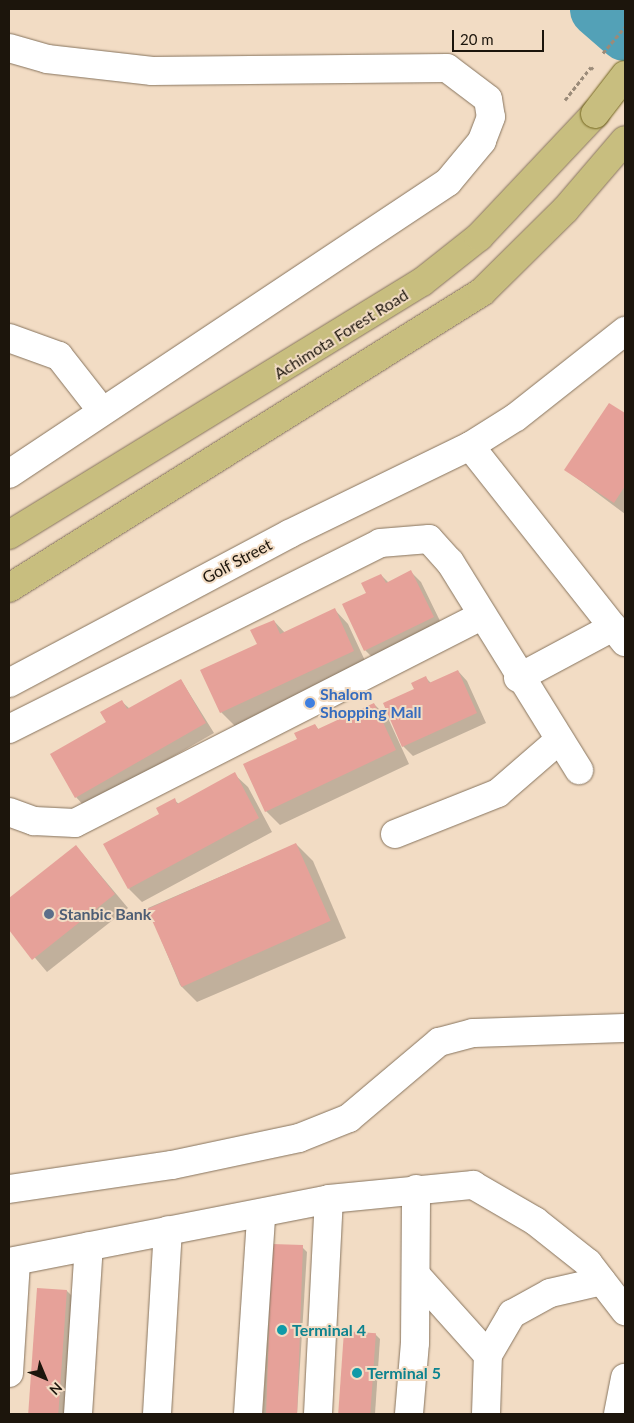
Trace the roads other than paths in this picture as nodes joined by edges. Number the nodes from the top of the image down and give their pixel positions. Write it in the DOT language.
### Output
graph roads {
  1 [pos="9,48"];
  2 [pos="625,75"];
  3 [pos="625,140"];
  4 [pos="625,331"];
  5 [pos="9,338"];
  6 [pos="102,411"];
  7 [pos="470,446"];
  8 [pos="9,474"];
  9 [pos="9,535"];
  10 [pos="9,588"];
  11 [pos="482,616"];
  12 [pos="619,634"];
  13 [pos="518,678"];
  14 [pos="9,683"];
  15 [pos="9,729"];
  16 [pos="558,741"];
  17 [pos="580,770"];
  18 [pos="9,812"];
  19 [pos="396,834"];
  20 [pos="625,1028"];
  21 [pos="9,1189"];
  22 [pos="416,1189"];
  23 [pos="329,1199"];
  24 [pos="261,1216"];
  25 [pos="168,1230"];
  26 [pos="89,1246"];
  27 [pos="12,1262"];
  28 [pos="417,1276"];
  29 [pos="602,1281"];
  30 [pos="625,1311"];
  31 [pos="488,1355"];
  32 [pos="9,1373"];
  33 [pos="625,1378"];
  34 [pos="78,1414"];
  35 [pos="157,1414"];
  36 [pos="248,1414"];
  37 [pos="318,1414"];
  38 [pos="409,1414"];
  39 [pos="486,1414"];
  40 [pos="618,1414"];
  1 -- 6 [label="street"];
  2 -- 9 [label="main road, Achimota Forest Road, bridge"];
  3 -- 10 [label="main road"];
  4 -- 7 [label="street, Golf Street"];
  5 -- 6 [label="street"];
  6 -- 8 [label="street"];
  7 -- 12 [label="street"];
  7 -- 14 [label="street, Golf Street"];
  11 -- 13 [label="street"];
  11 -- 15 [label="street"];
  11 -- 18 [label="street"];
  12 -- 13 [label="street"];
  13 -- 16 [label="street"];
  16 -- 17 [label="street"];
  16 -- 19 [label="street"];
  20 -- 21 [label="street"];
  22 -- 23 [label="street"];
  22 -- 28 [label="street"];
  22 -- 29 [label="street"];
  23 -- 24 [label="street"];
  23 -- 37 [label="street"];
  24 -- 25 [label="street"];
  24 -- 36 [label="street"];
  25 -- 26 [label="street"];
  25 -- 35 [label="street"];
  26 -- 27 [label="street"];
  26 -- 34 [label="street"];
  27 -- 32 [label="street"];
  28 -- 31 [label="street"];
  28 -- 38 [label="street"];
  29 -- 30 [label="street"];
  29 -- 31 [label="street"];
  31 -- 39 [label="street"];
  33 -- 40 [label="street"];
}
